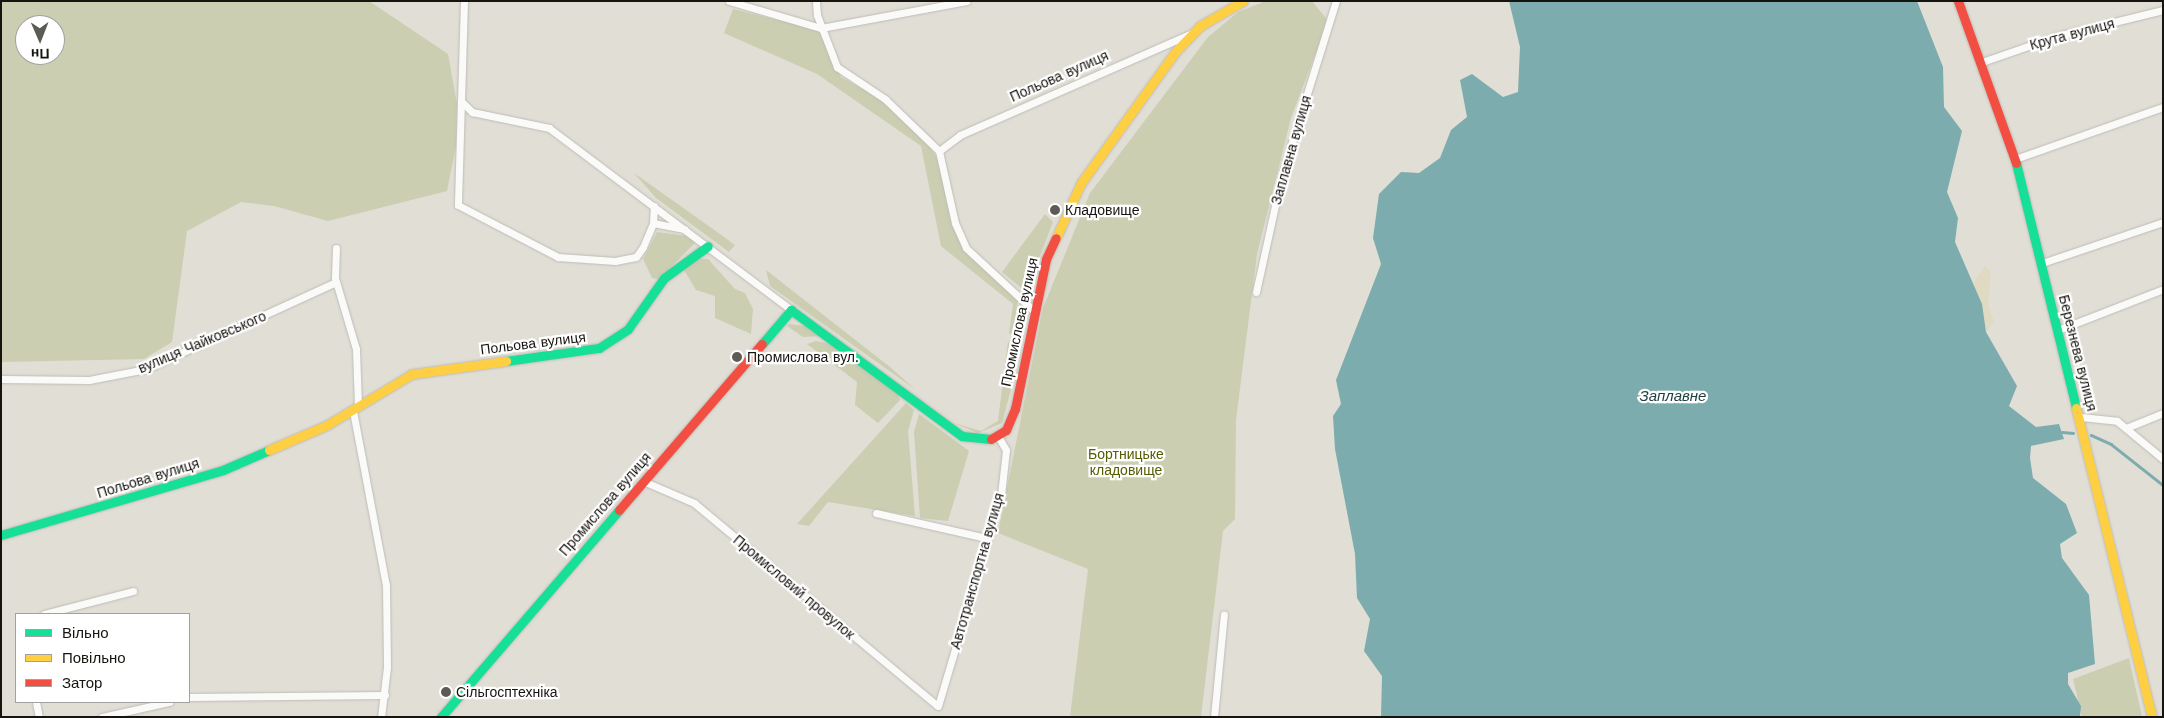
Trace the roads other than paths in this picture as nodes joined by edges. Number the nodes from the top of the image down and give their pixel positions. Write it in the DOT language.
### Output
graph roads {
  1 [pos="464,1"];
  2 [pos="729,1"];
  3 [pos="816,1"];
  4 [pos="967,1"];
  5 [pos="1243,1"];
  6 [pos="1330,1"];
  7 [pos="1336,1"];
  8 [pos="1958,1"];
  9 [pos="2163,10"];
  10 [pos="1335,11"];
  11 [pos="821,28"];
  12 [pos="1192,33"];
  13 [pos="1982,62"];
  14 [pos="461,102"];
  15 [pos="2163,108"];
  16 [pos="939,151"];
  17 [pos="2015,159"];
  18 [pos="654,206"];
  19 [pos="2163,222"];
  20 [pos="653,223"];
  21 [pos="685,230"];
  22 [pos="708,246"];
  23 [pos="336,248"];
  24 [pos="2042,262"];
  25 [pos="336,282"];
  26 [pos="2163,289"];
  27 [pos="1256,292"];
  28 [pos="791,310"];
  29 [pos="1034,312"];
  30 [pos="2058,330"];
  31 [pos="1,379"];
  32 [pos="355,409"];
  33 [pos="2163,414"];
  34 [pos="2081,417"];
  35 [pos="2126,428"];
  36 [pos="998,436"];
  37 [pos="2163,459"];
  38 [pos="643,481"];
  39 [pos="876,512"];
  40 [pos="1,535"];
  41 [pos="986,538"];
  42 [pos="133,591"];
  43 [pos="48,613"];
  44 [pos="1224,614"];
  45 [pos="384,695"];
  46 [pos="190,697"];
  47 [pos="36,703"];
  48 [pos="165,703"];
  49 [pos="938,706"];
  50 [pos="38,717"];
  51 [pos="102,717"];
  52 [pos="381,717"];
  53 [pos="440,717"];
  54 [pos="1214,717"];
  55 [pos="2152,717"];
  1 -- 14 [label="street"];
  2 -- 11 [label="street"];
  3 -- 11 [label="street"];
  4 -- 11 [label="street"];
  5 -- 12 [label="street, Промислова вулиця"];
  6 -- 10 [label="street"];
  7 -- 10 [label="street, Заплавна вулиця"];
  8 -- 13 [label="street, Березнева вулиця"];
  9 -- 13 [label="street, Крута вулиця"];
  10 -- 27 [label="street, Заплавна вулиця"];
  11 -- 16 [label="street"];
  12 -- 16 [label="street, Польова вулиця"];
  12 -- 29 [label="street, Промислова вулиця"];
  13 -- 17 [label="street, Березнева вулиця"];
  14 -- 18 [label="street"];
  14 -- 20 [label="street"];
  15 -- 17 [label="street"];
  16 -- 29 [label="street"];
  17 -- 24 [label="street, Березнева вулиця"];
  18 -- 20 [label="street"];
  18 -- 21 [label="street"];
  19 -- 24 [label="street"];
  20 -- 21 [label="street"];
  21 -- 22 [label="street"];
  22 -- 28 [label="street"];
  22 -- 32 [label="street, Польова вулиця"];
  23 -- 25 [label="street"];
  24 -- 30 [label="street, Березнева вулиця"];
  25 -- 31 [label="street, вулиця Чайковського"];
  25 -- 32 [label="street"];
  26 -- 30 [label="street"];
  28 -- 36 [label="street"];
  28 -- 38 [label="street, Промислова вулиця"];
  29 -- 36 [label="street, Промислова вулиця"];
  30 -- 34 [label="street, Березнева вулиця"];
  32 -- 40 [label="street, Польова вулиця"];
  32 -- 45 [label="street"];
  33 -- 35 [label="street"];
  34 -- 35 [label="street"];
  34 -- 55 [label="street, Березнева вулиця"];
  35 -- 37 [label="street"];
  36 -- 41 [label="street, Автотранспортна вулиця"];
  38 -- 49 [label="street, Промисловий провулок"];
  38 -- 53 [label="street, Промислова вулиця"];
  39 -- 41 [label="street"];
  41 -- 49 [label="street, Автотранспортна вулиця"];
  42 -- 43 [label="street"];
  44 -- 54 [label="street"];
  45 -- 46 [label="street"];
  45 -- 52 [label="street"];
  47 -- 50 [label="street"];
  48 -- 51 [label="street"];
}
